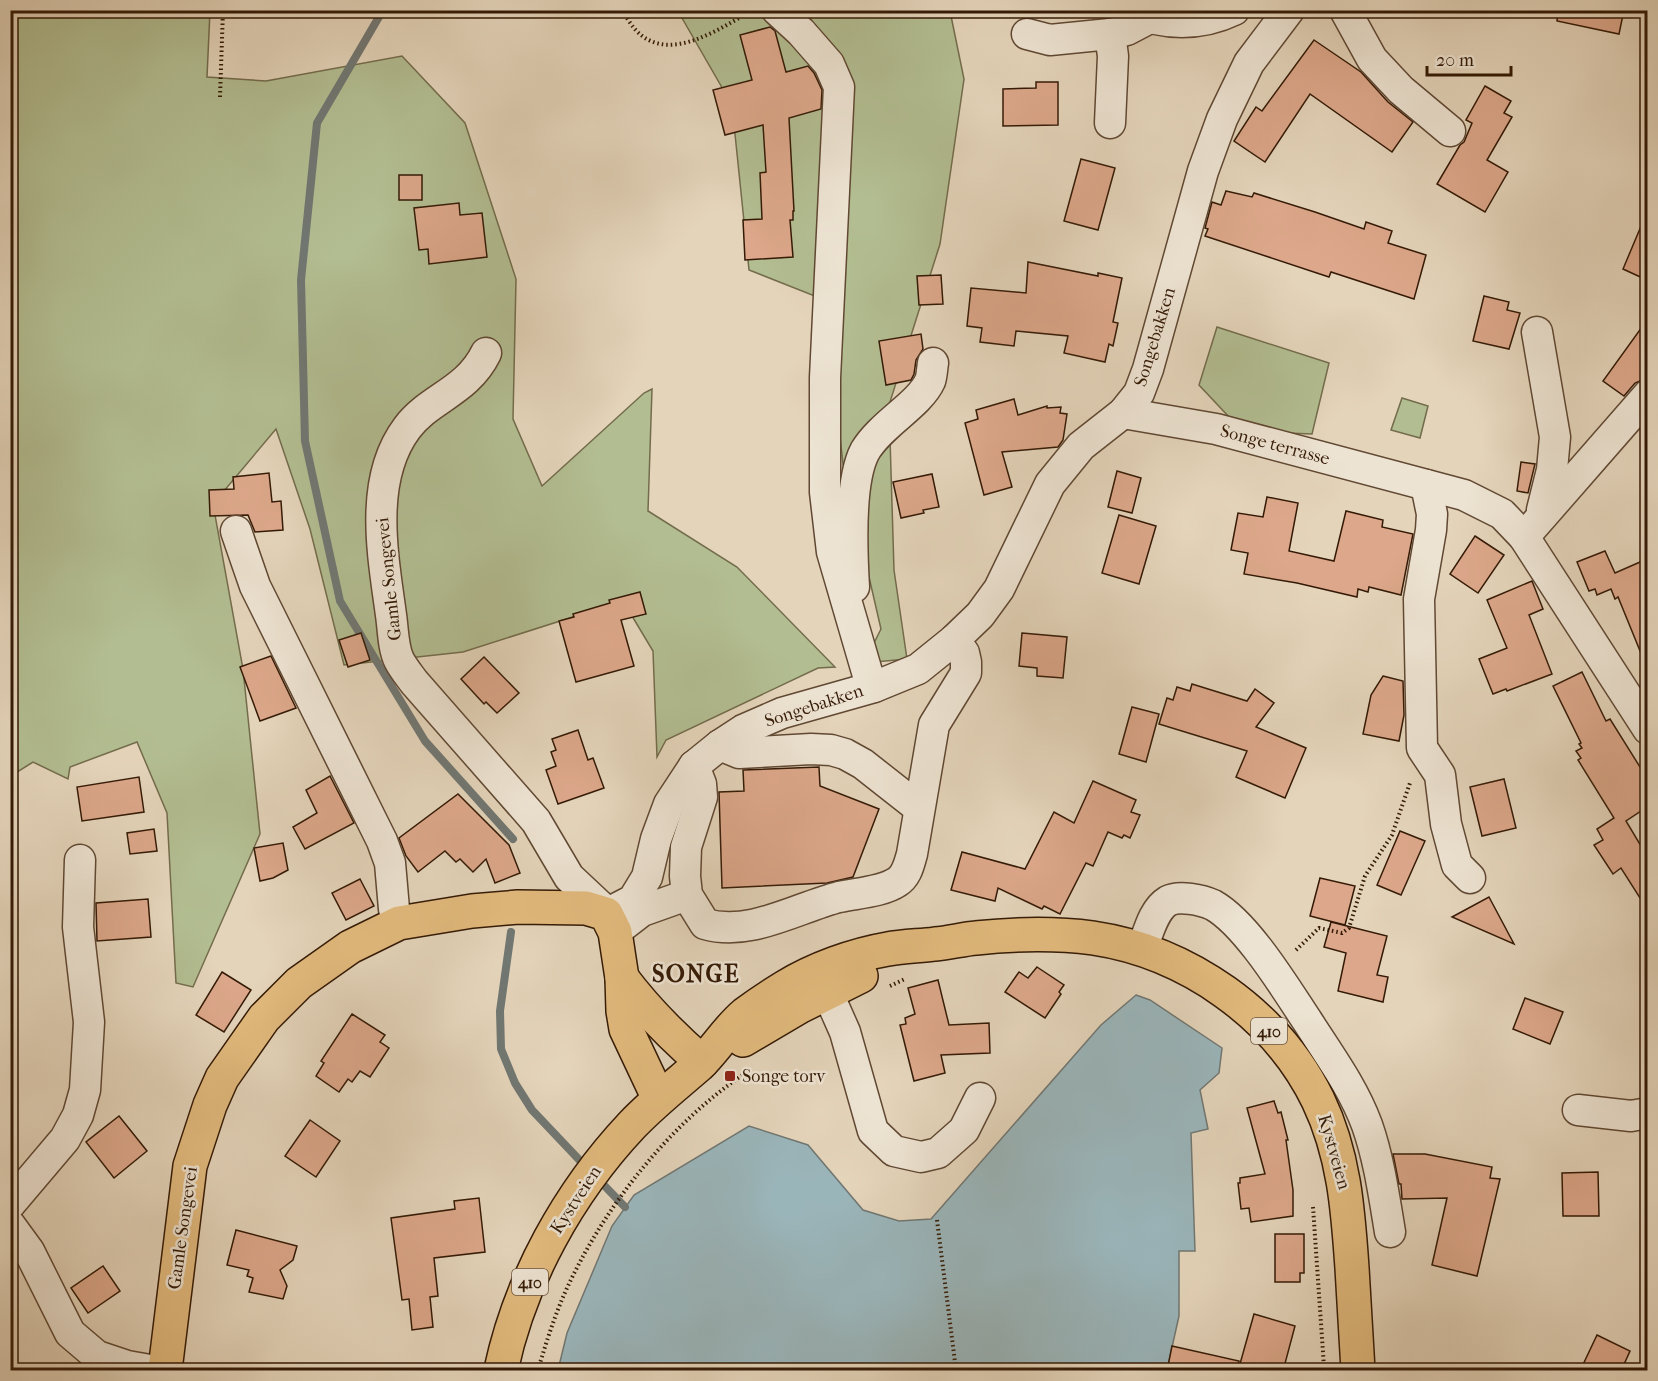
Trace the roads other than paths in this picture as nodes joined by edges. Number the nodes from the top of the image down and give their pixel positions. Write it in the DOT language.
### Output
graph roads {
  1 [pos="777,10"];
  2 [pos="1234,10"];
  3 [pos="1289,10"];
  4 [pos="1345,10"];
  5 [pos="1139,15"];
  6 [pos="1027,34"];
  7 [pos="1110,34"];
  8 [pos="1110,123"];
  9 [pos="1450,131"];
  10 [pos="1537,333"];
  11 [pos="486,353"];
  12 [pos="933,363"];
  13 [pos="1647,395"];
  14 [pos="1123,413"];
  15 [pos="1426,485"];
  16 [pos="1532,527"];
  17 [pos="236,531"];
  18 [pos="850,614"];
  19 [pos="954,640"];
  20 [pos="874,687"];
  21 [pos="1647,729"];
  22 [pos="720,745"];
  23 [pos="694,766"];
  24 [pos="919,808"];
  25 [pos="80,860"];
  26 [pos="1470,878"];
  27 [pos="687,895"];
  28 [pos="399,923"];
  29 [pos="610,923"];
  30 [pos="1142,949"];
  31 [pos="622,978"];
  32 [pos="823,982"];
  33 [pos="702,1062"];
  34 [pos="980,1098"];
  35 [pos="659,1099"];
  36 [pos="1578,1110"];
  37 [pos="1647,1113"];
  38 [pos="10,1204"];
  39 [pos="10,1225"];
  40 [pos="1390,1232"];
  41 [pos="150,1371"];
  42 [pos="165,1371"];
  43 [pos="501,1371"];
  44 [pos="1358,1371"];
  1 -- 18 [label="street, Songebakken"];
  2 -- 5 [label="street"];
  3 -- 14 [label="street, Songebakken"];
  4 -- 9 [label="street"];
  5 -- 7 [label="street"];
  6 -- 7 [label="street"];
  7 -- 8 [label="street"];
  10 -- 16 [label="street"];
  11 -- 29 [label="street, Gamle Songevei"];
  12 -- 18 [label="street"];
  13 -- 16 [label="street"];
  14 -- 15 [label="street, Songe terrasse"];
  14 -- 19 [label="street, Songebakken"];
  15 -- 16 [label="street, Songe terrasse"];
  15 -- 26 [label="street"];
  16 -- 21 [label="street, Songe terrasse"];
  17 -- 28 [label="street"];
  18 -- 20 [label="street, Songebakken"];
  19 -- 20 [label="street, Songebakken"];
  19 -- 24 [label="street"];
  20 -- 22 [label="street, Songebakken"];
  22 -- 23 [label="street, Songebakken"];
  22 -- 24 [label="street"];
  23 -- 27 [label="street"];
  23 -- 29 [label="street, Songebakken"];
  24 -- 27 [label="street"];
  25 -- 38 [label="street"];
  27 -- 29 [label="street"];
  28 -- 29 [label="main road, Gamle Songevei"];
  28 -- 42 [label="main road, Gamle Songevei"];
  29 -- 31 [label="main road"];
  30 -- 32 [label="main road, Kystveien / 410"];
  30 -- 40 [label="street, Kystveien"];
  30 -- 44 [label="main road, Kystveien / 410"];
  31 -- 33 [label="main road"];
  31 -- 35 [label="main road"];
  32 -- 33 [label="main road, Kystveien / 410"];
  32 -- 34 [label="street"];
  33 -- 35 [label="main road, Kystveien / 410"];
  35 -- 43 [label="main road, Kystveien / 410"];
  36 -- 37 [label="street"];
  39 -- 41 [label="street"];
}
